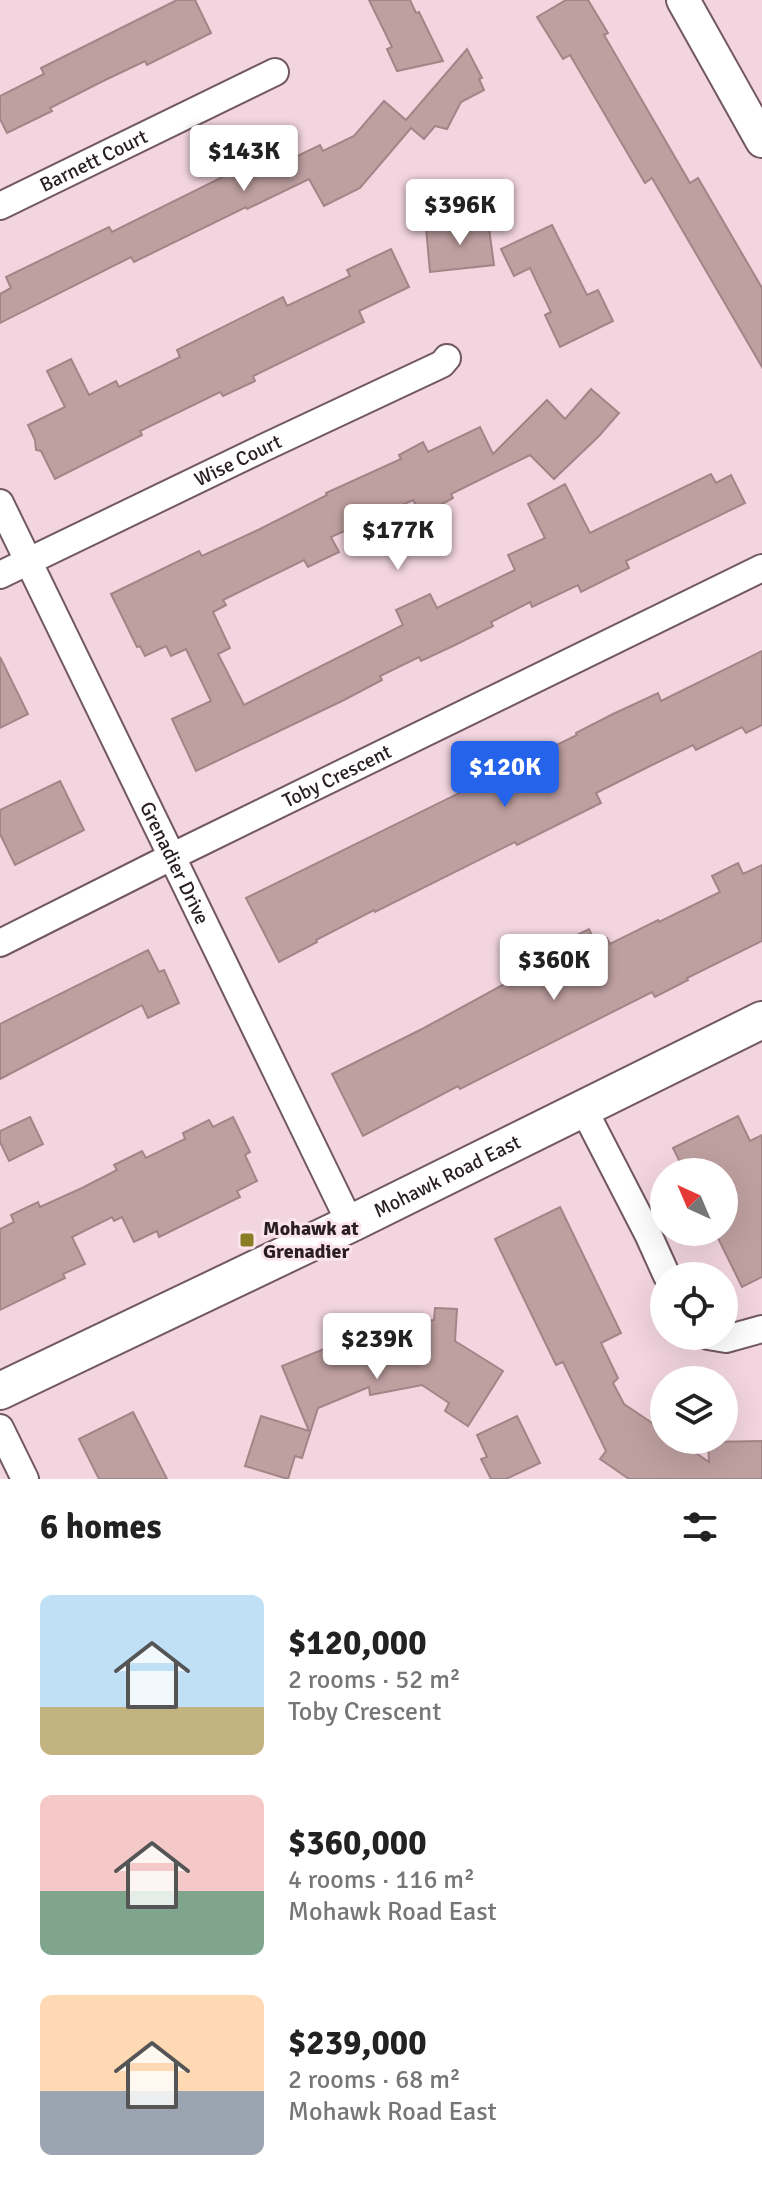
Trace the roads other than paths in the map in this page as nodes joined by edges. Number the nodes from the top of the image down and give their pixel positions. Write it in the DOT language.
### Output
graph roads {
  1 [pos="683,0"];
  2 [pos="275,72"];
  3 [pos="762,141"];
  4 [pos="0,206"];
  5 [pos="447,358"];
  6 [pos="0,503"];
  7 [pos="28,561"];
  8 [pos="762,568"];
  9 [pos="0,575"];
  10 [pos="172,858"];
  11 [pos="0,943"];
  12 [pos="762,1020"];
  13 [pos="583,1108"];
  14 [pos="350,1223"];
  15 [pos="661,1262"];
  16 [pos="762,1329"];
  17 [pos="738,1336"];
  18 [pos="0,1391"];
  19 [pos="0,1428"];
  20 [pos="25,1479"];
  1 -- 3 [label="street"];
  2 -- 4 [label="street, Barnett Court"];
  5 -- 7 [label="street, Wise Court"];
  6 -- 7 [label="street, Grenadier Drive"];
  7 -- 9 [label="street, Wise Court"];
  7 -- 10 [label="street, Grenadier Drive"];
  8 -- 10 [label="street, Toby Crescent"];
  10 -- 11 [label="street, Toby Crescent"];
  10 -- 14 [label="street, Grenadier Drive"];
  12 -- 13 [label="main road, Mohawk Road East"];
  13 -- 14 [label="main road, Mohawk Road East"];
  13 -- 15 [label="street"];
  14 -- 18 [label="main road, Mohawk Road East"];
  16 -- 17 [label="street"];
  19 -- 20 [label="street"];
}
